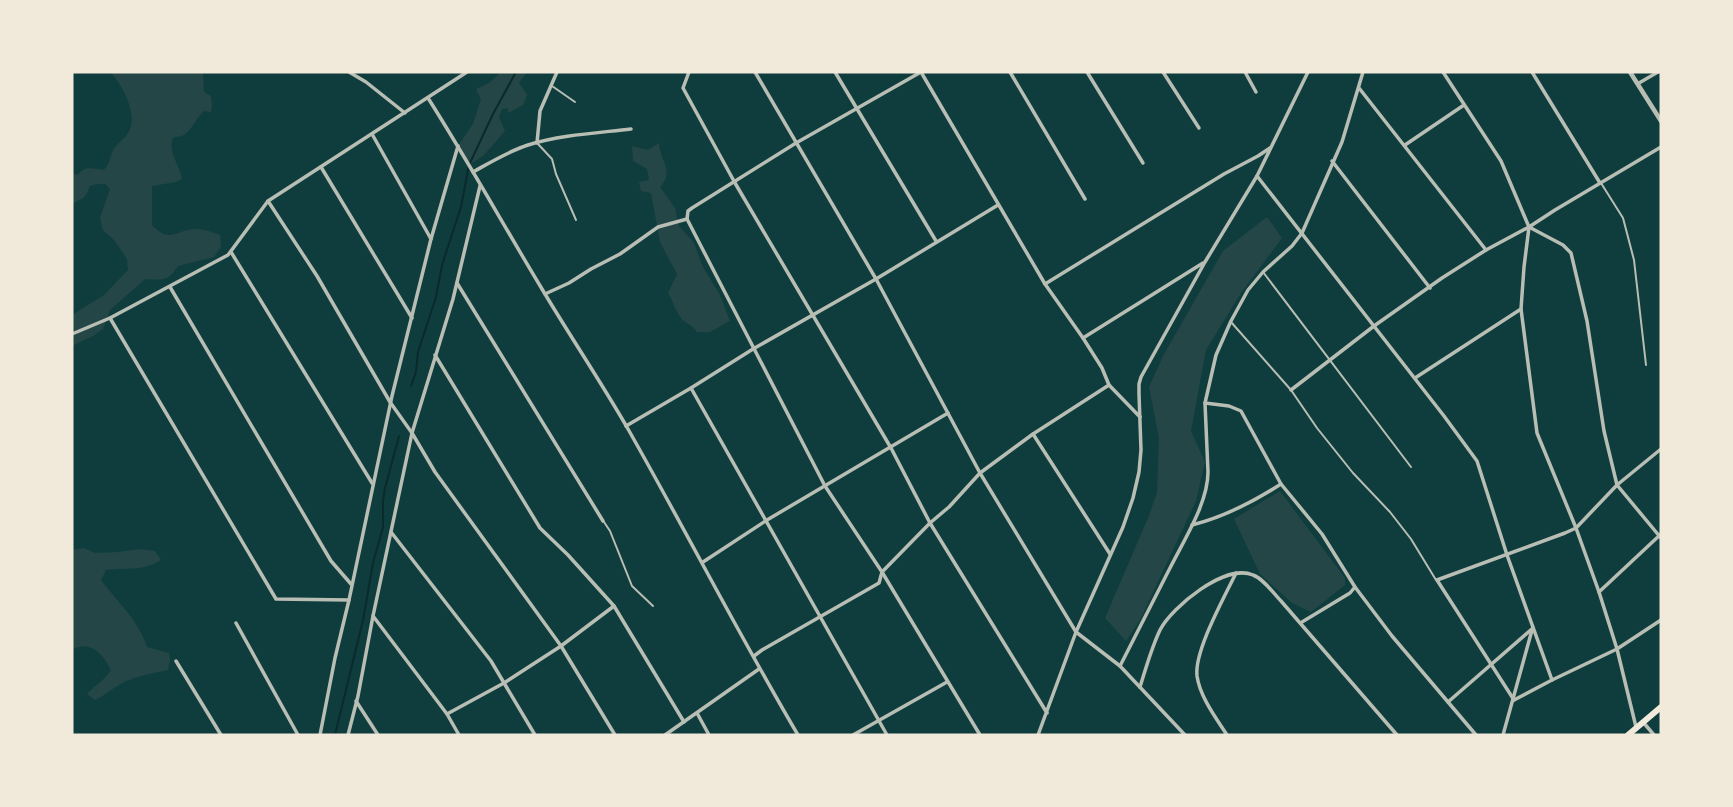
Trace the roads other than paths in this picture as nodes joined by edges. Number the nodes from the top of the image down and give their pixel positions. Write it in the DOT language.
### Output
graph roads {
  1 [pos="349,72"];
  2 [pos="467,72"];
  3 [pos="557,72"];
  4 [pos="689,72"];
  5 [pos="755,72"];
  6 [pos="835,72"];
  7 [pos="921,72"];
  8 [pos="1010,72"];
  9 [pos="1087,72"];
  10 [pos="1163,72"];
  11 [pos="1245,72"];
  12 [pos="1308,72"];
  13 [pos="1363,72"];
  14 [pos="1443,72"];
  15 [pos="1532,72"];
  16 [pos="1630,72"];
  17 [pos="1658,72"];
  18 [pos="1639,83"];
  19 [pos="551,86"];
  20 [pos="1359,88"];
  21 [pos="1256,92"];
  22 [pos="428,98"];
  23 [pos="575,102"];
  24 [pos="1464,105"];
  25 [pos="858,109"];
  26 [pos="405,113"];
  27 [pos="1661,121"];
  28 [pos="1199,128"];
  29 [pos="631,129"];
  30 [pos="372,135"];
  31 [pos="537,143"];
  32 [pos="796,144"];
  33 [pos="458,146"];
  34 [pos="1404,146"];
  35 [pos="1271,147"];
  36 [pos="1661,147"];
  37 [pos="1332,161"];
  38 [pos="1143,163"];
  39 [pos="321,167"];
  40 [pos="474,172"];
  41 [pos="1257,176"];
  42 [pos="734,183"];
  43 [pos="1600,183"];
  44 [pos="480,184"];
  45 [pos="1085,199"];
  46 [pos="268,201"];
  47 [pos="998,205"];
  48 [pos="687,219"];
  49 [pos="576,220"];
  50 [pos="1529,227"];
  51 [pos="1302,233"];
  52 [pos="431,239"];
  53 [pos="937,242"];
  54 [pos="1486,250"];
  55 [pos="231,252"];
  56 [pos="1205,262"];
  57 [pos="1263,272"];
  58 [pos="876,279"];
  59 [pos="457,283"];
  60 [pos="1045,284"];
  61 [pos="170,287"];
  62 [pos="1430,288"];
  63 [pos="545,294"];
  64 [pos="1521,309"];
  65 [pos="813,316"];
  66 [pos="110,318"];
  67 [pos="412,318"];
  68 [pos="1231,321"];
  69 [pos="1374,326"];
  70 [pos="72,334"];
  71 [pos="1083,338"];
  72 [pos="753,349"];
  73 [pos="435,355"];
  74 [pos="1329,359"];
  75 [pos="1646,365"];
  76 [pos="1414,378"];
  77 [pos="1109,385"];
  78 [pos="691,388"];
  79 [pos="1291,390"];
  80 [pos="390,402"];
  81 [pos="1205,403"];
  82 [pos="948,413"];
  83 [pos="1140,416"];
  84 [pos="626,426"];
  85 [pos="412,433"];
  86 [pos="1033,434"];
  87 [pos="891,448"];
  88 [pos="1661,449"];
  89 [pos="1411,467"];
  90 [pos="980,473"];
  91 [pos="373,484"];
  92 [pos="1280,484"];
  93 [pos="1618,485"];
  94 [pos="825,486"];
  95 [pos="767,520"];
  96 [pos="603,521"];
  97 [pos="930,523"];
  98 [pos="1192,525"];
  99 [pos="1576,528"];
  100 [pos="391,532"];
  101 [pos="1661,536"];
  102 [pos="1110,554"];
  103 [pos="1507,555"];
  104 [pos="703,562"];
  105 [pos="882,572"];
  106 [pos="1236,573"];
  107 [pos="1437,580"];
  108 [pos="351,584"];
  109 [pos="1355,587"];
  110 [pos="1599,592"];
  111 [pos="349,600"];
  112 [pos="653,606"];
  113 [pos="614,607"];
  114 [pos="373,616"];
  115 [pos="821,617"];
  116 [pos="1661,620"];
  117 [pos="236,623"];
  118 [pos="1301,623"];
  119 [pos="1533,628"];
  120 [pos="1076,632"];
  121 [pos="561,646"];
  122 [pos="1616,649"];
  123 [pos="754,656"];
  124 [pos="176,661"];
  125 [pos="1491,664"];
  126 [pos="1120,666"];
  127 [pos="759,668"];
  128 [pos="1552,680"];
  129 [pos="947,682"];
  130 [pos="505,683"];
  131 [pos="1140,687"];
  132 [pos="356,701"];
  133 [pos="1514,701"];
  134 [pos="1448,702"];
  135 [pos="1661,707"];
  136 [pos="696,713"];
  137 [pos="1047,713"];
  138 [pos="447,714"];
  139 [pos="879,720"];
  140 [pos="684,722"];
  141 [pos="1640,725"];
  142 [pos="221,735"];
  143 [pos="298,735"];
  144 [pos="320,735"];
  145 [pos="348,735"];
  146 [pos="378,735"];
  147 [pos="459,735"];
  148 [pos="535,735"];
  149 [pos="615,735"];
  150 [pos="665,735"];
  151 [pos="709,735"];
  152 [pos="798,735"];
  153 [pos="853,735"];
  154 [pos="887,735"];
  155 [pos="980,735"];
  156 [pos="1038,735"];
  157 [pos="1185,735"];
  158 [pos="1227,735"];
  159 [pos="1396,735"];
  160 [pos="1476,735"];
  161 [pos="1503,735"];
  162 [pos="1628,735"];
  163 [pos="1654,735"];
  1 -- 26 [label="street"];
  2 -- 22 [label="street"];
  3 -- 19 [label="street"];
  4 -- 42 [label="street"];
  5 -- 32 [label="street"];
  6 -- 25 [label="street"];
  7 -- 25 [label="street"];
  7 -- 47 [label="street"];
  8 -- 45 [label="street"];
  9 -- 38 [label="street"];
  10 -- 28 [label="street"];
  11 -- 21 [label="street"];
  12 -- 35 [label="street"];
  13 -- 20 [label="street"];
  14 -- 24 [label="street"];
  15 -- 43 [label="street"];
  16 -- 18 [label="street"];
  17 -- 18 [label="street"];
  18 -- 27 [label="street"];
  19 -- 23 [label="lane"];
  19 -- 31 [label="street"];
  20 -- 34 [label="street"];
  20 -- 37 [label="street"];
  22 -- 26 [label="street"];
  22 -- 33 [label="street"];
  24 -- 34 [label="street"];
  24 -- 50 [label="street"];
  25 -- 32 [label="street"];
  25 -- 53 [label="street"];
  26 -- 30 [label="street"];
  29 -- 31 [label="street"];
  30 -- 39 [label="street"];
  30 -- 52 [label="street"];
  31 -- 40 [label="street"];
  31 -- 49 [label="lane"];
  32 -- 42 [label="street"];
  32 -- 58 [label="street"];
  33 -- 40 [label="street"];
  33 -- 52 [label="street"];
  34 -- 54 [label="street"];
  35 -- 41 [label="street"];
  35 -- 60 [label="street"];
  36 -- 43 [label="street"];
  37 -- 51 [label="street"];
  37 -- 62 [label="street"];
  39 -- 46 [label="street"];
  39 -- 67 [label="street"];
  40 -- 44 [label="street"];
  41 -- 51 [label="street"];
  41 -- 56 [label="street"];
  42 -- 48 [label="street"];
  42 -- 65 [label="street"];
  43 -- 50 [label="street"];
  43 -- 75 [label="lane"];
  44 -- 59 [label="street"];
  44 -- 63 [label="street"];
  46 -- 55 [label="street"];
  46 -- 80 [label="street"];
  47 -- 53 [label="street"];
  47 -- 60 [label="street"];
  48 -- 63 [label="street"];
  48 -- 72 [label="street"];
  50 -- 54 [label="street"];
  50 -- 64 [label="street"];
  50 -- 93 [label="street"];
  51 -- 57 [label="street"];
  51 -- 69 [label="street"];
  52 -- 67 [label="street"];
  53 -- 58 [label="street"];
  54 -- 62 [label="street"];
  55 -- 61 [label="street"];
  55 -- 91 [label="street"];
  56 -- 71 [label="street"];
  56 -- 83 [label="street"];
  57 -- 68 [label="street"];
  57 -- 74 [label="lane"];
  58 -- 65 [label="street"];
  58 -- 82 [label="street"];
  59 -- 73 [label="street"];
  59 -- 96 [label="street"];
  60 -- 71 [label="street"];
  61 -- 66 [label="street"];
  61 -- 108 [label="street"];
  62 -- 69 [label="street"];
  63 -- 84 [label="street"];
  64 -- 76 [label="street"];
  64 -- 99 [label="street"];
  65 -- 72 [label="street"];
  65 -- 87 [label="street"];
  66 -- 70 [label="street"];
  66 -- 111 [label="street"];
  67 -- 80 [label="street"];
  68 -- 79 [label="lane"];
  68 -- 81 [label="street"];
  69 -- 74 [label="street"];
  69 -- 76 [label="street"];
  71 -- 77 [label="street"];
  72 -- 78 [label="street"];
  72 -- 94 [label="street"];
  73 -- 85 [label="street"];
  73 -- 113 [label="street"];
  74 -- 79 [label="street"];
  74 -- 89 [label="lane"];
  76 -- 103 [label="street"];
  77 -- 83 [label="street"];
  77 -- 86 [label="street"];
  78 -- 84 [label="street"];
  78 -- 95 [label="street"];
  79 -- 107 [label="lane"];
  80 -- 85 [label="street"];
  80 -- 91 [label="street"];
  81 -- 92 [label="street"];
  81 -- 98 [label="street"];
  82 -- 87 [label="street"];
  82 -- 90 [label="street"];
  83 -- 102 [label="street"];
  84 -- 104 [label="street"];
  85 -- 100 [label="street"];
  85 -- 121 [label="street"];
  86 -- 90 [label="street"];
  86 -- 102 [label="street"];
  87 -- 94 [label="street"];
  87 -- 97 [label="street"];
  88 -- 93 [label="street"];
  90 -- 97 [label="street"];
  90 -- 120 [label="street"];
  91 -- 108 [label="street"];
  92 -- 98 [label="street"];
  92 -- 109 [label="street"];
  93 -- 99 [label="street"];
  93 -- 101 [label="street"];
  94 -- 95 [label="street"];
  94 -- 105 [label="street"];
  95 -- 104 [label="street"];
  95 -- 115 [label="street"];
  96 -- 112 [label="lane"];
  97 -- 105 [label="street"];
  97 -- 137 [label="street"];
  98 -- 126 [label="street"];
  99 -- 103 [label="street"];
  99 -- 110 [label="street"];
  100 -- 114 [label="street"];
  100 -- 130 [label="street"];
  101 -- 110 [label="street"];
  102 -- 120 [label="street"];
  103 -- 107 [label="street"];
  103 -- 119 [label="street"];
  104 -- 123 [label="street"];
  105 -- 115 [label="street"];
  105 -- 129 [label="street"];
  106 -- 118 [label="street"];
  106 -- 131 [label="street"];
  106 -- 158 [label="street"];
  107 -- 125 [label="street"];
  108 -- 111 [label="street"];
  109 -- 118 [label="street"];
  109 -- 134 [label="street"];
  110 -- 122 [label="street"];
  111 -- 144 [label="street"];
  113 -- 121 [label="street"];
  113 -- 140 [label="street"];
  114 -- 132 [label="street"];
  114 -- 138 [label="street"];
  115 -- 123 [label="street"];
  115 -- 139 [label="street"];
  116 -- 122 [label="street"];
  117 -- 143 [label="street"];
  118 -- 159 [label="street"];
  119 -- 125 [label="street"];
  119 -- 128 [label="street"];
  119 -- 133 [label="street"];
  120 -- 126 [label="street"];
  120 -- 137 [label="street"];
  121 -- 130 [label="street"];
  121 -- 149 [label="street"];
  122 -- 128 [label="street"];
  122 -- 141 [label="street"];
  123 -- 127 [label="street"];
  124 -- 142 [label="street"];
  125 -- 133 [label="street"];
  125 -- 134 [label="street"];
  126 -- 131 [label="street"];
  127 -- 136 [label="street"];
  127 -- 152 [label="street"];
  128 -- 133 [label="street"];
  129 -- 139 [label="street"];
  129 -- 155 [label="street"];
  130 -- 138 [label="street"];
  130 -- 148 [label="street"];
  131 -- 157 [label="street"];
  132 -- 145 [label="street"];
  132 -- 146 [label="street"];
  133 -- 161 [label="street"];
  134 -- 160 [label="street"];
  135 -- 141 [label="main road"];
  136 -- 140 [label="street"];
  136 -- 151 [label="street"];
  137 -- 156 [label="street"];
  138 -- 147 [label="street"];
  139 -- 153 [label="street"];
  139 -- 154 [label="street"];
  140 -- 150 [label="street"];
  141 -- 162 [label="main road"];
  141 -- 163 [label="street"];
}
